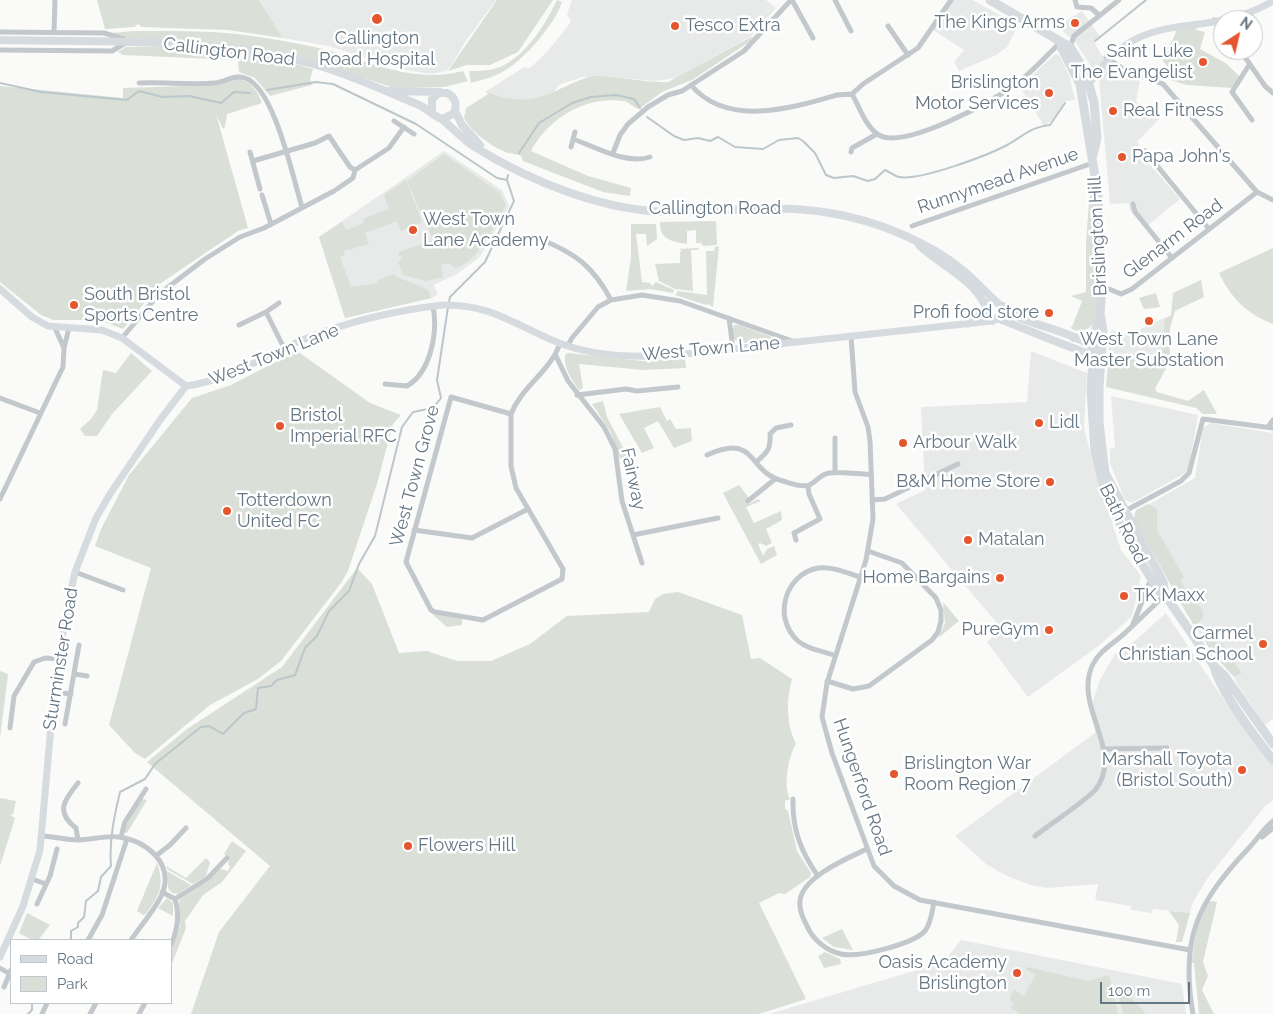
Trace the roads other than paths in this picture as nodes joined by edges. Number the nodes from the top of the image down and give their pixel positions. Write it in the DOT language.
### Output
graph roads {
  1 [pos="54,0"];
  2 [pos="792,0"];
  3 [pos="836,0"];
  4 [pos="951,0"];
  5 [pos="990,0"];
  6 [pos="1075,0"];
  7 [pos="1119,0"];
  8 [pos="1272,4"];
  9 [pos="1257,10"];
  10 [pos="1099,15"];
  11 [pos="1213,19"];
  12 [pos="1148,25"];
  13 [pos="888,26"];
  14 [pos="1138,28"];
  15 [pos="0,32"];
  16 [pos="852,32"];
  17 [pos="54,33"];
  18 [pos="813,38"];
  19 [pos="3,40"];
  20 [pos="133,41"];
  21 [pos="1061,42"];
  22 [pos="1070,47"];
  23 [pos="3,50"];
  24 [pos="908,55"];
  25 [pos="1106,58"];
  26 [pos="1246,60"];
  27 [pos="1249,66"];
  28 [pos="1097,67"];
  29 [pos="1081,74"];
  30 [pos="139,83"];
  31 [pos="1088,84"];
  32 [pos="691,85"];
  33 [pos="378,89"];
  34 [pos="442,92"];
  35 [pos="1273,93"];
  36 [pos="852,94"];
  37 [pos="455,111"];
  38 [pos="432,112"];
  39 [pos="1095,112"];
  40 [pos="1084,117"];
  41 [pos="442,119"];
  42 [pos="1252,120"];
  43 [pos="394,121"];
  44 [pos="404,127"];
  45 [pos="575,132"];
  46 [pos="414,134"];
  47 [pos="877,134"];
  48 [pos="573,139"];
  49 [pos="571,147"];
  50 [pos="1145,151"];
  51 [pos="250,152"];
  52 [pos="286,152"];
  53 [pos="851,152"];
  54 [pos="491,154"];
  55 [pos="613,154"];
  56 [pos="650,157"];
  57 [pos="1093,159"];
  58 [pos="253,161"];
  59 [pos="355,170"];
  60 [pos="260,189"];
  61 [pos="1257,192"];
  62 [pos="262,195"];
  63 [pos="1273,200"];
  64 [pos="1133,204"];
  65 [pos="302,206"];
  66 [pos="271,224"];
  67 [pos="912,226"];
  68 [pos="1209,229"];
  69 [pos="540,239"];
  70 [pos="916,242"];
  71 [pos="1172,258"];
  72 [pos="1102,286"];
  73 [pos="0,289"];
  74 [pos="611,300"];
  75 [pos="996,301"];
  76 [pos="279,303"];
  77 [pos="433,306"];
  78 [pos="1003,306"];
  79 [pos="984,308"];
  80 [pos="266,312"];
  81 [pos="1100,316"];
  82 [pos="729,318"];
  83 [pos="996,320"];
  84 [pos="239,324"];
  85 [pos="968,324"];
  86 [pos="55,328"];
  87 [pos="69,328"];
  88 [pos="1096,332"];
  89 [pos="851,336"];
  90 [pos="122,338"];
  91 [pos="1074,338"];
  92 [pos="796,342"];
  93 [pos="560,343"];
  94 [pos="568,345"];
  95 [pos="64,348"];
  96 [pos="284,348"];
  97 [pos="733,349"];
  98 [pos="1096,352"];
  99 [pos="556,356"];
  100 [pos="385,384"];
  101 [pos="186,386"];
  102 [pos="678,388"];
  103 [pos="578,395"];
  104 [pos="0,398"];
  105 [pos="40,413"];
  106 [pos="511,414"];
  107 [pos="1273,420"];
  108 [pos="791,425"];
  109 [pos="1271,427"];
  110 [pos="835,438"];
  111 [pos="707,455"];
  112 [pos="756,462"];
  113 [pos="958,464"];
  114 [pos="835,473"];
  115 [pos="872,474"];
  116 [pos="775,479"];
  117 [pos="808,486"];
  118 [pos="0,499"];
  119 [pos="872,500"];
  120 [pos="748,501"];
  121 [pos="528,509"];
  122 [pos="1124,512"];
  123 [pos="718,518"];
  124 [pos="414,530"];
  125 [pos="633,535"];
  126 [pos="796,540"];
  127 [pos="868,551"];
  128 [pos="642,563"];
  129 [pos="75,572"];
  130 [pos="860,578"];
  131 [pos="1151,579"];
  132 [pos="123,590"];
  133 [pos="1165,595"];
  134 [pos="1133,625"];
  135 [pos="79,645"];
  136 [pos="834,655"];
  137 [pos="59,659"];
  138 [pos="1214,666"];
  139 [pos="74,674"];
  140 [pos="87,676"];
  141 [pos="827,681"];
  142 [pos="54,692"];
  143 [pos="71,694"];
  144 [pos="65,724"];
  145 [pos="10,728"];
  146 [pos="1273,745"];
  147 [pos="1167,748"];
  148 [pos="1104,749"];
  149 [pos="1273,760"];
  150 [pos="78,783"];
  151 [pos="146,789"];
  152 [pos="793,799"];
  153 [pos="1273,821"];
  154 [pos="186,828"];
  155 [pos="1273,828"];
  156 [pos="42,836"];
  157 [pos="1035,836"];
  158 [pos="124,838"];
  159 [pos="78,840"];
  160 [pos="1256,842"];
  161 [pos="57,849"];
  162 [pos="867,849"];
  163 [pos="157,856"];
  164 [pos="226,858"];
  165 [pos="818,876"];
  166 [pos="32,880"];
  167 [pos="46,884"];
  168 [pos="162,892"];
  169 [pos="175,899"];
  170 [pos="934,902"];
  171 [pos="37,904"];
  172 [pos="89,939"];
  173 [pos="132,939"];
  174 [pos="172,942"];
  175 [pos="1190,950"];
  176 [pos="0,957"];
  177 [pos="0,968"];
  178 [pos="10,972"];
  179 [pos="4,987"];
  180 [pos="1193,1014"];
  1 -- 17 [label="street"];
  2 -- 18 [label="street"];
  2 -- 32 [label="street"];
  3 -- 16 [label="street"];
  4 -- 24 [label="street"];
  5 -- 21 [label="highway"];
  6 -- 10 [label="street"];
  7 -- 10 [label="street"];
  8 -- 9 [label="main road"];
  10 -- 22 [label="street"];
  11 -- 12 [label="main road"];
  13 -- 24 [label="street"];
  14 -- 25 [label="main road"];
  15 -- 17 [label="street"];
  17 -- 20 [label="street"];
  19 -- 20 [label="main road, Callington Road"];
  19 -- 23 [label="street"];
  20 -- 23 [label="street"];
  20 -- 33 [label="main road, Callington Road"];
  21 -- 22 [label="highway, Brislington Hill"];
  21 -- 29 [label="highway, Brislington Hill"];
  21 -- 47 [label="street"];
  22 -- 29 [label="highway, Brislington Hill"];
  24 -- 36 [label="street"];
  25 -- 28 [label="main road"];
  25 -- 61 [label="street"];
  26 -- 27 [label="street"];
  27 -- 35 [label="street"];
  27 -- 42 [label="street"];
  28 -- 29 [label="main road"];
  28 -- 31 [label="main road"];
  29 -- 31 [label="highway, Brislington Hill"];
  29 -- 40 [label="highway, Brislington Hill"];
  30 -- 52 [label="street"];
  31 -- 39 [label="highway, Brislington Hill"];
  32 -- 36 [label="street"];
  32 -- 55 [label="street"];
  33 -- 34 [label="main road, Callington Road"];
  33 -- 38 [label="main road, Callington Road"];
  34 -- 37 [label="main road"];
  34 -- 38 [label="main road"];
  36 -- 47 [label="street"];
  37 -- 41 [label="main road"];
  37 -- 54 [label="main road, Callington Road"];
  38 -- 41 [label="main road"];
  39 -- 40 [label="highway"];
  39 -- 57 [label="highway, Brislington Hill"];
  40 -- 57 [label="highway, Brislington Hill"];
  41 -- 54 [label="main road, Callington Road"];
  43 -- 44 [label="street"];
  44 -- 46 [label="street"];
  44 -- 59 [label="street"];
  45 -- 48 [label="street"];
  47 -- 53 [label="street"];
  48 -- 49 [label="street"];
  48 -- 55 [label="street"];
  50 -- 68 [label="street"];
  51 -- 58 [label="street"];
  52 -- 58 [label="street"];
  52 -- 59 [label="street"];
  52 -- 65 [label="street"];
  54 -- 70 [label="main road, Callington Road"];
  55 -- 56 [label="street"];
  57 -- 67 [label="street, Runnymead Avenue"];
  57 -- 72 [label="highway, Brislington Hill"];
  58 -- 60 [label="street"];
  59 -- 65 [label="street"];
  61 -- 63 [label="street"];
  61 -- 68 [label="street, Glenarm Road"];
  62 -- 66 [label="street"];
  64 -- 71 [label="street"];
  65 -- 66 [label="street"];
  66 -- 90 [label="street"];
  68 -- 71 [label="street, Glenarm Road"];
  69 -- 74 [label="street"];
  70 -- 75 [label="main road"];
  70 -- 79 [label="main road"];
  71 -- 72 [label="street, Glenarm Road"];
  72 -- 81 [label="highway, Brislington Hill"];
  73 -- 86 [label="main road, West Town Lane"];
  74 -- 82 [label="street, West Town Lane"];
  74 -- 94 [label="street, West Town Lane"];
  75 -- 78 [label="main road"];
  75 -- 79 [label="main road"];
  76 -- 80 [label="street"];
  77 -- 93 [label="main road, West Town Lane"];
  77 -- 96 [label="main road, West Town Lane"];
  77 -- 100 [label="street"];
  78 -- 83 [label="main road"];
  78 -- 91 [label="main road"];
  79 -- 83 [label="main road"];
  79 -- 85 [label="main road"];
  80 -- 84 [label="street"];
  80 -- 96 [label="street"];
  81 -- 88 [label="highway, Brislington Hill"];
  81 -- 98 [label="highway, Brislington Hill"];
  82 -- 92 [label="street, West Town Lane"];
  82 -- 97 [label="street"];
  83 -- 85 [label="main road, West Town Lane"];
  83 -- 98 [label="main road, West Town Lane"];
  85 -- 89 [label="main road, West Town Lane"];
  86 -- 87 [label="main road, West Town Lane"];
  86 -- 95 [label="street"];
  87 -- 90 [label="main road, West Town Lane"];
  87 -- 95 [label="street"];
  88 -- 91 [label="main road"];
  88 -- 98 [label="highway, Brislington Hill"];
  89 -- 92 [label="main road, West Town Lane"];
  89 -- 115 [label="street, Hungerford Road"];
  90 -- 101 [label="main road, West Town Lane"];
  91 -- 98 [label="main road"];
  92 -- 97 [label="main road, West Town Lane"];
  93 -- 94 [label="main road, West Town Lane"];
  93 -- 99 [label="street"];
  94 -- 97 [label="main road, West Town Lane"];
  95 -- 105 [label="street"];
  96 -- 101 [label="main road, West Town Lane"];
  98 -- 122 [label="highway, Bath Road"];
  98 -- 131 [label="highway, Bath Road"];
  99 -- 103 [label="street, Fairway"];
  99 -- 106 [label="street"];
  101 -- 129 [label="main road, Sturminster Road"];
  102 -- 103 [label="street"];
  103 -- 125 [label="street, Fairway"];
  104 -- 105 [label="street"];
  105 -- 118 [label="street"];
  106 -- 121 [label="street"];
  106 -- 124 [label="street, West Town Grove"];
  107 -- 109 [label="street"];
  108 -- 112 [label="street"];
  109 -- 122 [label="street"];
  110 -- 114 [label="street"];
  111 -- 112 [label="street"];
  112 -- 116 [label="street"];
  113 -- 119 [label="street"];
  114 -- 115 [label="street"];
  114 -- 117 [label="street"];
  115 -- 119 [label="street, Hungerford Road"];
  116 -- 117 [label="street"];
  116 -- 120 [label="street"];
  117 -- 126 [label="street"];
  119 -- 127 [label="street, Hungerford Road"];
  121 -- 124 [label="street"];
  121 -- 124 [label="street, West Town Grove"];
  122 -- 133 [label="highway, Bath Road"];
  123 -- 125 [label="street"];
  125 -- 128 [label="street, Fairway"];
  127 -- 130 [label="street, Hungerford Road"];
  127 -- 141 [label="street"];
  129 -- 132 [label="street"];
  129 -- 137 [label="main road, Sturminster Road"];
  130 -- 136 [label="street, Hungerford Road"];
  130 -- 136 [label="street"];
  131 -- 133 [label="highway, Bath Road"];
  131 -- 134 [label="street"];
  133 -- 134 [label="street"];
  133 -- 138 [label="highway, Bath Road"];
  134 -- 148 [label="street"];
  135 -- 139 [label="street"];
  136 -- 141 [label="street, Hungerford Road"];
  137 -- 142 [label="main road, Sturminster Road"];
  137 -- 145 [label="street"];
  138 -- 146 [label="highway, Bath Road"];
  138 -- 149 [label="highway, Bath Road"];
  139 -- 140 [label="street"];
  139 -- 143 [label="street"];
  141 -- 162 [label="street, Hungerford Road"];
  142 -- 143 [label="street"];
  142 -- 156 [label="main road, Sturminster Road"];
  143 -- 144 [label="street"];
  147 -- 148 [label="street"];
  148 -- 157 [label="street"];
  150 -- 159 [label="street"];
  151 -- 158 [label="street"];
  152 -- 165 [label="street"];
  153 -- 160 [label="street"];
  154 -- 163 [label="street"];
  155 -- 160 [label="street"];
  156 -- 159 [label="street"];
  156 -- 166 [label="main road, Sturminster Road"];
  158 -- 159 [label="street"];
  158 -- 163 [label="street"];
  158 -- 172 [label="street"];
  160 -- 175 [label="street"];
  161 -- 167 [label="street"];
  162 -- 165 [label="street"];
  162 -- 170 [label="street, Hungerford Road"];
  163 -- 168 [label="street"];
  164 -- 169 [label="street"];
  165 -- 170 [label="street"];
  166 -- 167 [label="street"];
  166 -- 176 [label="main road, Sturminster Road"];
  167 -- 171 [label="street"];
  168 -- 169 [label="street"];
  168 -- 173 [label="street"];
  169 -- 174 [label="street"];
  170 -- 175 [label="street, Hungerford Road"];
  175 -- 180 [label="street"];
  177 -- 178 [label="street"];
  178 -- 179 [label="street"];
}
